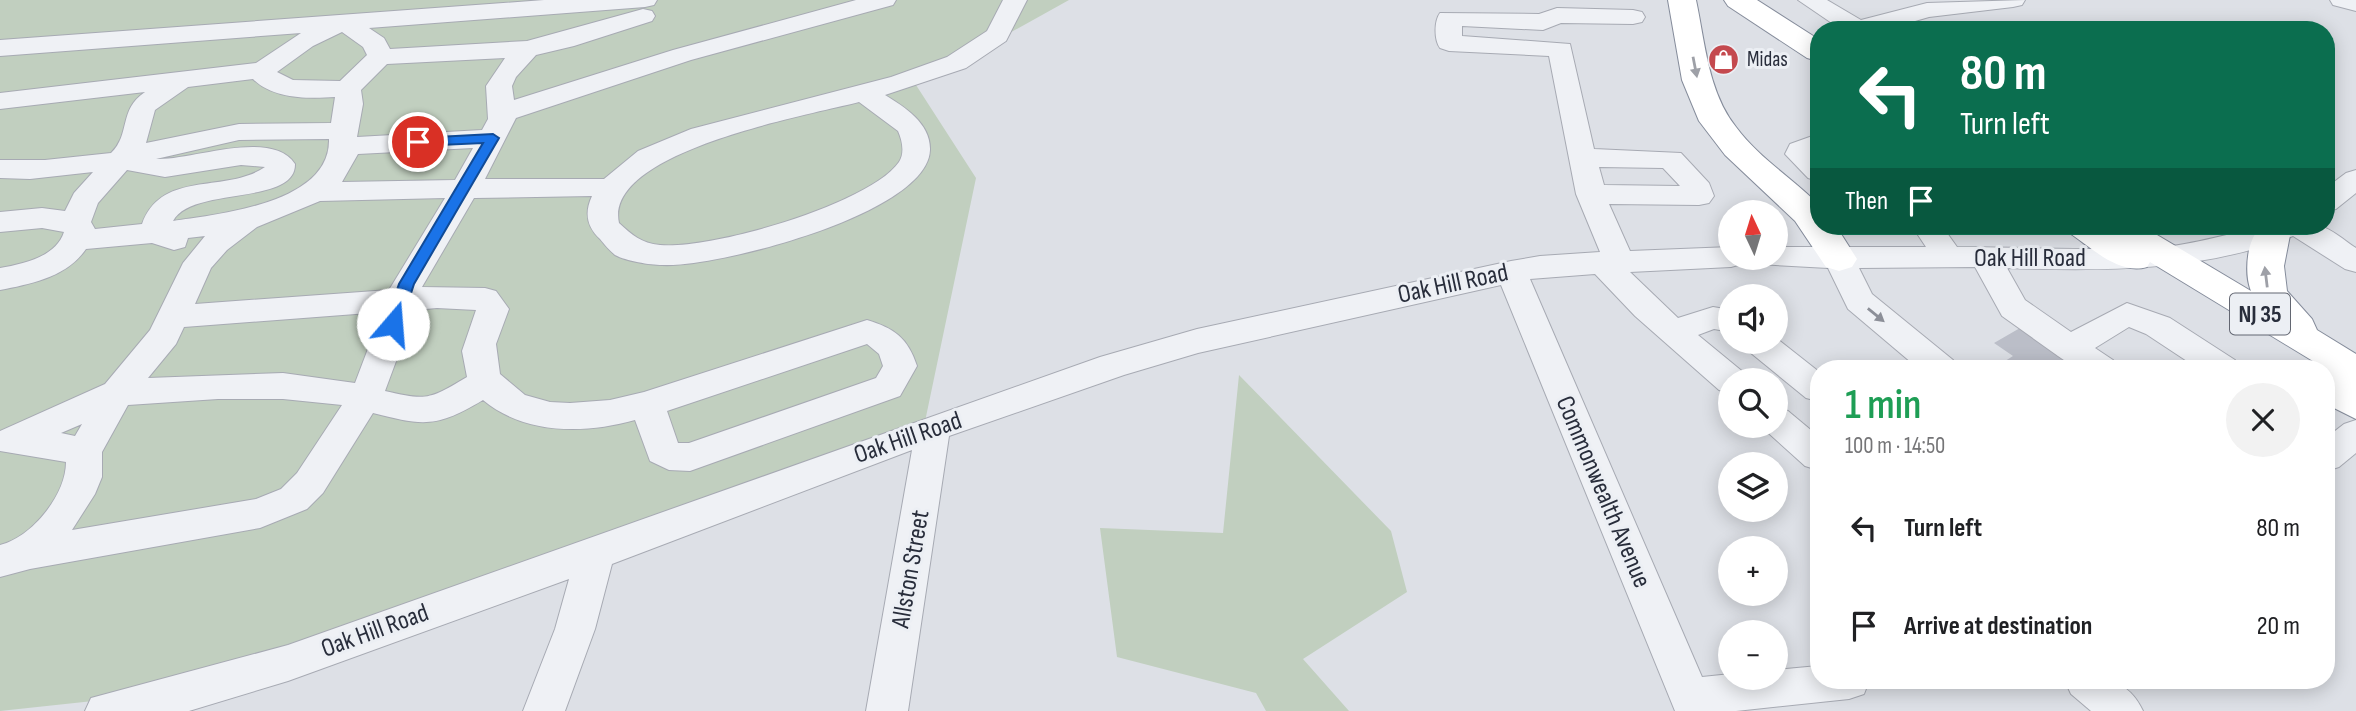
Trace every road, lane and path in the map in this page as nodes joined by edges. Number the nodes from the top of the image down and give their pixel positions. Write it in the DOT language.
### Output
graph roads {
  1 [pos="884,0"];
  2 [pos="1015,0"];
  3 [pos="1682,0"];
  4 [pos="1738,0"];
  5 [pos="1764,0"];
  6 [pos="2007,0"];
  7 [pos="2013,0"];
  8 [pos="2342,0"];
  9 [pos="2356,4"];
  10 [pos="647,5"];
  11 [pos="1820,10"];
  12 [pos="1557,15"];
  13 [pos="1633,17"];
  14 [pos="1841,21"];
  15 [pos="1886,21"];
  16 [pos="344,22"];
  17 [pos="1810,47"];
  18 [pos="0,48"];
  19 [pos="527,49"];
  20 [pos="1561,49"];
  21 [pos="682,55"];
  22 [pos="380,57"];
  23 [pos="262,70"];
  24 [pos="181,80"];
  25 [pos="347,88"];
  26 [pos="112,89"];
  27 [pos="866,94"];
  28 [pos="0,101"];
  29 [pos="142,106"];
  30 [pos="497,126"];
  31 [pos="344,138"];
  32 [pos="1810,146"];
  33 [pos="1582,159"];
  34 [pos="120,160"];
  35 [pos="1810,164"];
  36 [pos="0,169"];
  37 [pos="2356,179"];
  38 [pos="465,189"];
  39 [pos="610,189"];
  40 [pos="316,192"];
  41 [pos="1591,194"];
  42 [pos="2335,195"];
  43 [pos="1810,217"];
  44 [pos="246,220"];
  45 [pos="0,222"];
  46 [pos="2335,224"];
  47 [pos="77,232"];
  48 [pos="154,233"];
  49 [pos="1824,235"];
  50 [pos="1933,235"];
  51 [pos="2114,235"];
  52 [pos="2266,235"];
  53 [pos="2283,235"];
  54 [pos="2300,235"];
  55 [pos="2356,236"];
  56 [pos="2135,241"];
  57 [pos="205,253"];
  58 [pos="1718,257"];
  59 [pos="1948,257"];
  60 [pos="1985,257"];
  61 [pos="1788,258"];
  62 [pos="1839,259"];
  63 [pos="1610,261"];
  64 [pos="2356,262"];
  65 [pos="1511,272"];
  66 [pos="0,279"];
  67 [pos="401,302"];
  68 [pos="172,317"];
  69 [pos="1718,319"];
  70 [pos="1673,331"];
  71 [pos="2070,348"];
  72 [pos="1774,354"];
  73 [pos="1920,360"];
  74 [pos="2088,360"];
  75 [pos="2209,360"];
  76 [pos="2304,360"];
  77 [pos="2310,360"];
  78 [pos="1718,370"];
  79 [pos="2335,370"];
  80 [pos="2356,372"];
  81 [pos="486,382"];
  82 [pos="1810,383"];
  83 [pos="2335,386"];
  84 [pos="117,393"];
  85 [pos="365,397"];
  86 [pos="647,404"];
  87 [pos="2356,404"];
  88 [pos="1795,423"];
  89 [pos="933,428"];
  90 [pos="2356,433"];
  91 [pos="9,442"];
  92 [pos="1810,445"];
  93 [pos="2335,450"];
  94 [pos="85,452"];
  95 [pos="594,554"];
  96 [pos="15,557"];
  97 [pos="1810,687"];
  98 [pos="2096,689"];
  99 [pos="1693,704"];
  100 [pos="107,711"];
  101 [pos="544,711"];
  102 [pos="887,711"];
  103 [pos="2122,711"];
  1 -- 21 [label="street"];
  2 -- 27 [label="street"];
  3 -- 43 [label="highway, one-way"];
  4 -- 17 [label="highway"];
  5 -- 11 [label="highway"];
  6 -- 7 [label="street"];
  6 -- 15 [label="street"];
  8 -- 9 [label="street"];
  10 -- 16 [label="street"];
  10 -- 19 [label="street"];
  10 -- 21 [label="street"];
  11 -- 14 [label="street"];
  12 -- 13 [label="street"];
  12 -- 20 [label="street"];
  12 -- 20 [label="street"];
  16 -- 18 [label="street"];
  16 -- 22 [label="street"];
  16 -- 23 [label="street"];
  19 -- 22 [label="street"];
  19 -- 30 [label="street"];
  20 -- 33 [label="street"];
  21 -- 30 [label="street"];
  22 -- 25 [label="street"];
  23 -- 24 [label="street"];
  23 -- 25 [label="street"];
  24 -- 26 [label="street"];
  24 -- 29 [label="street"];
  25 -- 31 [label="street"];
  26 -- 28 [label="street"];
  26 -- 29 [label="street"];
  27 -- 39 [label="street"];
  27 -- 39 [label="street"];
  29 -- 34 [label="street"];
  30 -- 31 [label="street"];
  30 -- 38 [label="street"];
  31 -- 34 [label="street"];
  31 -- 40 [label="street"];
  32 -- 35 [label="street"];
  33 -- 41 [label="street"];
  33 -- 41 [label="street"];
  34 -- 36 [label="street"];
  34 -- 47 [label="street"];
  34 -- 48 [label="street"];
  37 -- 42 [label="street"];
  38 -- 39 [label="street"];
  38 -- 40 [label="street"];
  38 -- 67 [label="street"];
  40 -- 44 [label="street"];
  41 -- 63 [label="street"];
  44 -- 48 [label="street"];
  44 -- 57 [label="street"];
  45 -- 47 [label="street"];
  46 -- 55 [label="street"];
  47 -- 48 [label="street"];
  47 -- 66 [label="street"];
  48 -- 57 [label="street"];
  49 -- 62 [label="highway, one-way"];
  50 -- 59 [label="street"];
  51 -- 56 [label="highway, NJ 35"];
  52 -- 56 [label="street, Oak Hill Road"];
  77 -- 53 [label="highway, one-way"];
  54 -- 64 [label="street"];
  56 -- 60 [label="street, Oak Hill Road"];
  56 -- 76 [label="highway, NJ 35"];
  57 -- 68 [label="street"];
  58 -- 63 [label="street, Oak Hill Road"];
  59 -- 60 [label="street, Oak Hill Road"];
  59 -- 62 [label="street, Oak Hill Road"];
  60 -- 71 [label="street"];
  61 -- 62 [label="street, Oak Hill Road"];
  62 -- 73 [label="street, one-way"];
  63 -- 65 [label="street, Oak Hill Road"];
  63 -- 70 [label="street"];
  65 -- 89 [label="street, Oak Hill Road"];
  65 -- 99 [label="street, Commonwealth Avenue"];
  67 -- 68 [label="street"];
  67 -- 81 [label="street"];
  67 -- 85 [label="street"];
  68 -- 84 [label="street"];
  69 -- 70 [label="street"];
  70 -- 78 [label="street"];
  71 -- 74 [label="street"];
  71 -- 75 [label="street"];
  72 -- 82 [label="street"];
  79 -- 80 [label="highway, NJ 35"];
  81 -- 85 [label="street"];
  81 -- 86 [label="street"];
  83 -- 87 [label="highway, NJ 35"];
  84 -- 85 [label="street"];
  84 -- 91 [label="street"];
  84 -- 94 [label="street"];
  85 -- 96 [label="street"];
  86 -- 86 [label="street"];
  88 -- 92 [label="street"];
  89 -- 95 [label="street, Oak Hill Road"];
  89 -- 102 [label="street, Allston Street"];
  90 -- 93 [label="street"];
  91 -- 94 [label="street"];
  94 -- 96 [label="street"];
  95 -- 100 [label="street, Oak Hill Road"];
  95 -- 101 [label="street"];
  97 -- 99 [label="street"];
  98 -- 103 [label="street"];
}
